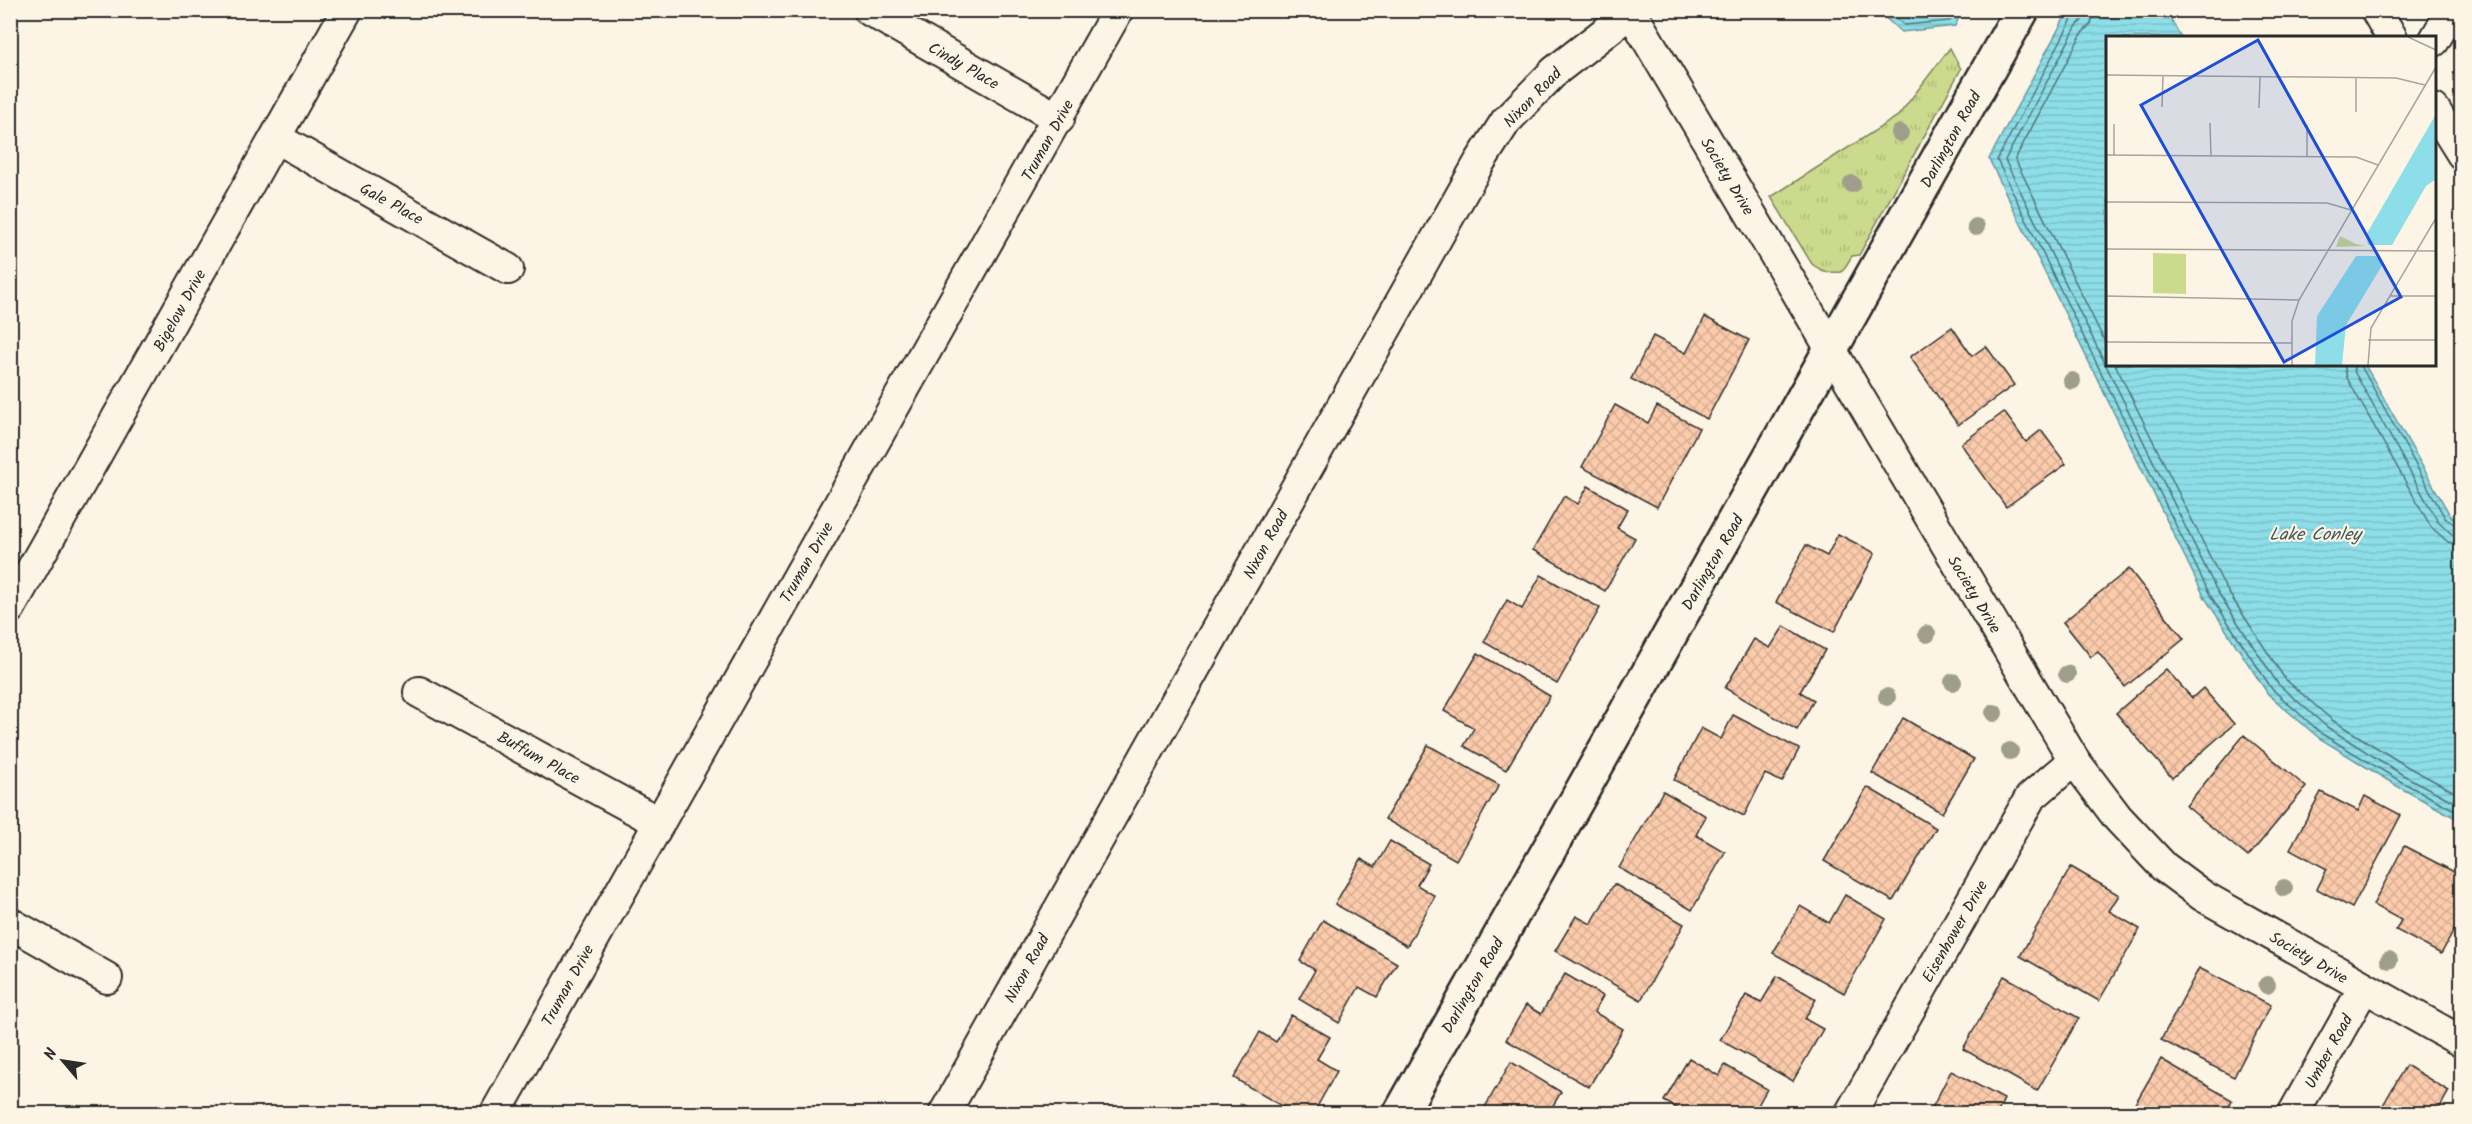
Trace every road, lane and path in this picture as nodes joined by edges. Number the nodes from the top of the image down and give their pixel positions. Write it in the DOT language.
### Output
graph roads {
  1 [pos="347,10"];
  2 [pos="869,10"];
  3 [pos="1118,10"];
  4 [pos="2022,10"];
  5 [pos="2376,10"];
  6 [pos="2452,10"];
  7 [pos="1631,11"];
  8 [pos="2391,36"];
  9 [pos="2436,38"];
  10 [pos="2436,112"];
  11 [pos="1059,119"];
  12 [pos="276,138"];
  13 [pos="2462,154"];
  14 [pos="508,269"];
  15 [pos="1831,351"];
  16 [pos="10,608"];
  17 [pos="419,692"];
  18 [pos="2074,760"];
  19 [pos="658,822"];
  20 [pos="10,923"];
  21 [pos="107,978"];
  22 [pos="2363,989"];
  23 [pos="2462,1042"];
  24 [pos="495,1113"];
  25 [pos="944,1113"];
  26 [pos="1400,1113"];
  27 [pos="1850,1113"];
  28 [pos="2293,1113"];
  1 -- 12 [label="street, Bigelow Drive"];
  2 -- 11 [label="street, Cindy Place"];
  3 -- 11 [label="street, Truman Drive"];
  4 -- 15 [label="street, Darlington Road"];
  5 -- 8 [label="street"];
  6 -- 9 [label="street"];
  7 -- 15 [label="street, Society Drive"];
  7 -- 25 [label="street, Nixon Road"];
  10 -- 13 [label="street"];
  11 -- 19 [label="street, Truman Drive"];
  12 -- 14 [label="street, Gale Place"];
  12 -- 16 [label="street, Bigelow Drive"];
  15 -- 18 [label="street, Society Drive"];
  15 -- 26 [label="street, Darlington Road"];
  17 -- 19 [label="street, Buffum Place"];
  18 -- 22 [label="street, Society Drive"];
  18 -- 27 [label="street, Eisenhower Drive"];
  19 -- 24 [label="street, Truman Drive"];
  20 -- 21 [label="street"];
  22 -- 23 [label="street, Society Drive"];
  22 -- 28 [label="street, Umber Road"];
}
